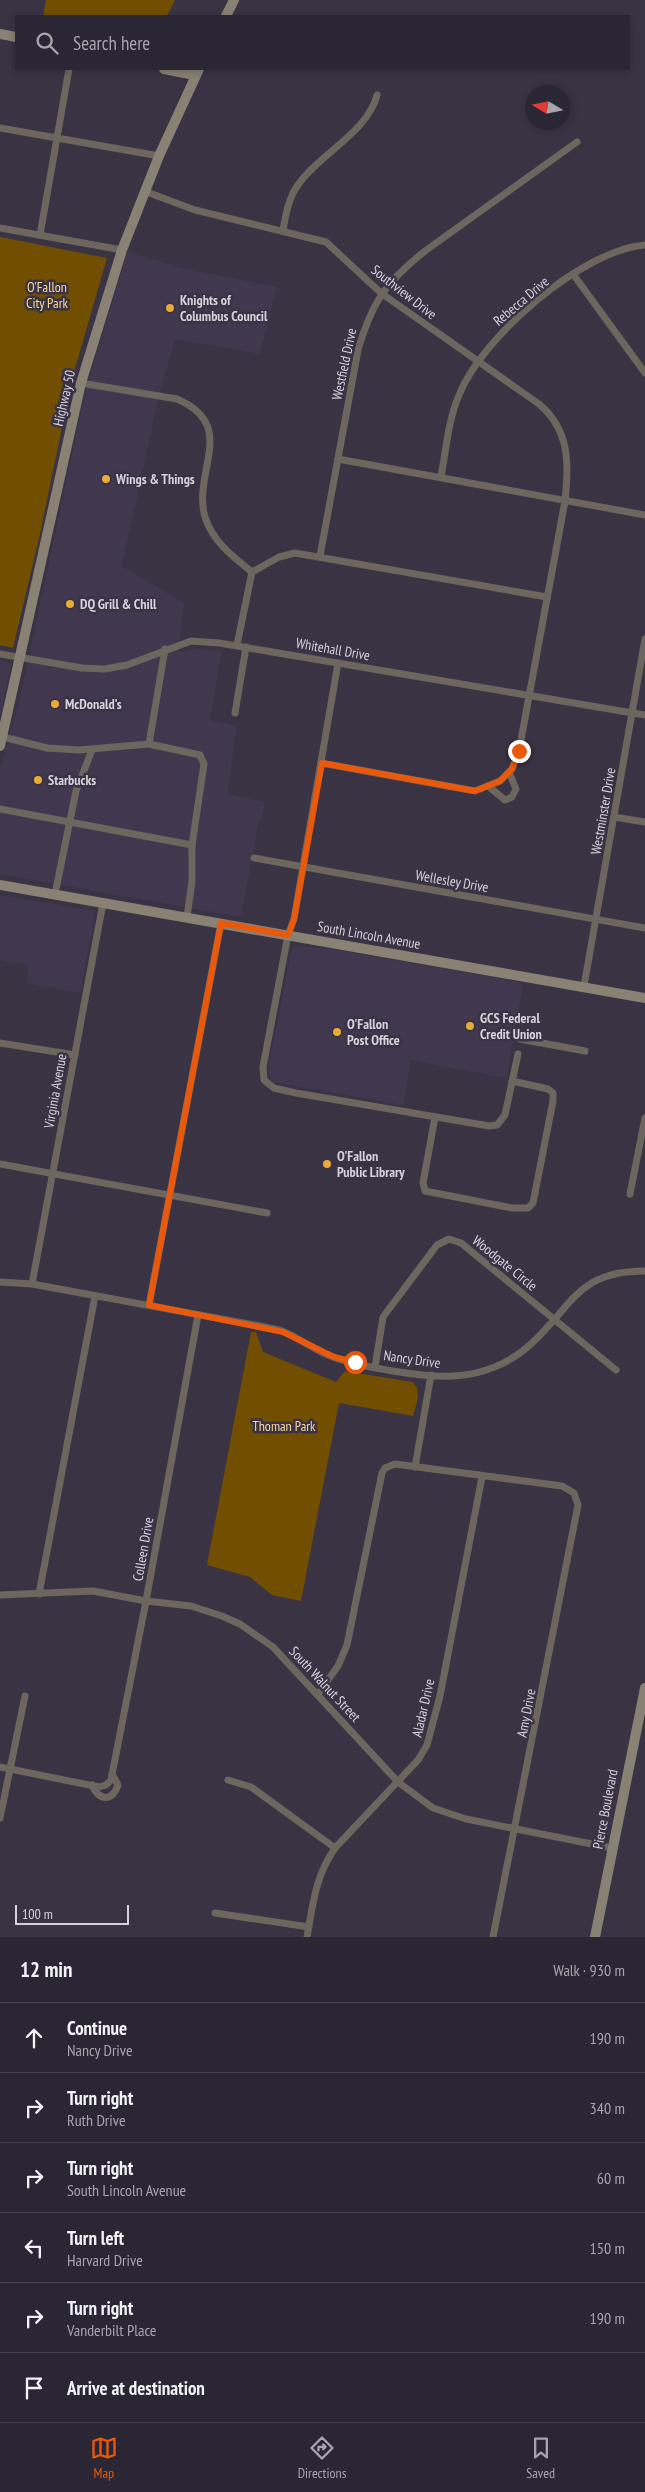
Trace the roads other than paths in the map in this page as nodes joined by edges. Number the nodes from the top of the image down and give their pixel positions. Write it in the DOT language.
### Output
graph roads {
  1 [pos="234,0"];
  2 [pos="226,15"];
  3 [pos="0,34"];
  4 [pos="15,37"];
  5 [pos="69,70"];
  6 [pos="175,70"];
  7 [pos="197,72"];
  8 [pos="377,95"];
  9 [pos="0,128"];
  10 [pos="55,139"];
  11 [pos="577,142"];
  12 [pos="159,156"];
  13 [pos="144,191"];
  14 [pos="0,228"];
  15 [pos="283,230"];
  16 [pos="40,235"];
  17 [pos="645,245"];
  18 [pos="122,250"];
  19 [pos="573,274"];
  20 [pos="381,293"];
  21 [pos="478,360"];
  22 [pos="645,373"];
  23 [pos="81,383"];
  24 [pos="338,459"];
  25 [pos="442,477"];
  26 [pos="565,501"];
  27 [pos="645,515"];
  28 [pos="320,556"];
  29 [pos="252,572"];
  30 [pos="547,597"];
  31 [pos="645,639"];
  32 [pos="237,646"];
  33 [pos="246,647"];
  34 [pos="165,649"];
  35 [pos="0,654"];
  36 [pos="20,658"];
  37 [pos="338,663"];
  38 [pos="529,694"];
  39 [pos="632,712"];
  40 [pos="235,713"];
  41 [pos="645,715"];
  42 [pos="1,742"];
  43 [pos="149,744"];
  44 [pos="92,750"];
  45 [pos="322,763"];
  46 [pos="509,772"];
  47 [pos="488,786"];
  48 [pos="0,809"];
  49 [pos="614,816"];
  50 [pos="645,822"];
  51 [pos="70,824"];
  52 [pos="192,845"];
  53 [pos="254,858"];
  54 [pos="302,866"];
  55 [pos="0,885"];
  56 [pos="55,894"];
  57 [pos="103,903"];
  58 [pos="186,917"];
  59 [pos="596,920"];
  60 [pos="221,923"];
  61 [pos="645,928"];
  62 [pos="288,935"];
  63 [pos="584,986"];
  64 [pos="645,998"];
  65 [pos="520,1039"];
  66 [pos="0,1043"];
  67 [pos="585,1051"];
  68 [pos="518,1054"];
  69 [pos="74,1055"];
  70 [pos="512,1081"];
  71 [pos="435,1117"];
  72 [pos="645,1118"];
  73 [pos="0,1164"];
  74 [pos="53,1172"];
  75 [pos="630,1194"];
  76 [pos="168,1196"];
  77 [pos="267,1213"];
  78 [pos="645,1270"];
  79 [pos="0,1282"];
  80 [pos="32,1284"];
  81 [pos="95,1296"];
  82 [pos="149,1305"];
  83 [pos="198,1315"];
  84 [pos="553,1318"];
  85 [pos="375,1367"];
  86 [pos="616,1370"];
  87 [pos="431,1375"];
  88 [pos="415,1467"];
  89 [pos="482,1477"];
  90 [pos="39,1594"];
  91 [pos="0,1595"];
  92 [pos="146,1602"];
  93 [pos="645,1688"];
  94 [pos="318,1694"];
  95 [pos="25,1696"];
  96 [pos="0,1767"];
  97 [pos="10,1769"];
  98 [pos="112,1774"];
  99 [pos="228,1780"];
  100 [pos="398,1782"];
  101 [pos="92,1785"];
  102 [pos="0,1818"];
  103 [pos="516,1829"];
  104 [pos="335,1848"];
  105 [pos="612,1848"];
  106 [pos="215,1913"];
  107 [pos="308,1927"];
  108 [pos="307,1937"];
  109 [pos="493,1937"];
  110 [pos="595,1937"];
  1 -- 2 [label="main road"];
  3 -- 4 [label="main road"];
  5 -- 10 [label="street"];
  6 -- 7 [label="main road"];
  7 -- 12 [label="main road, Highway 50"];
  8 -- 15 [label="street"];
  9 -- 10 [label="street"];
  10 -- 12 [label="street"];
  10 -- 16 [label="street"];
  11 -- 20 [label="street, Westfield Drive"];
  12 -- 13 [label="main road, Highway 50"];
  13 -- 15 [label="street, Southview Drive"];
  13 -- 18 [label="main road, Highway 50"];
  14 -- 16 [label="street"];
  15 -- 20 [label="street, Southview Drive"];
  16 -- 18 [label="street"];
  17 -- 19 [label="street, Rebecca Drive"];
  18 -- 23 [label="main road, Highway 50"];
  19 -- 21 [label="street, Rebecca Drive"];
  19 -- 22 [label="street"];
  20 -- 21 [label="street, Southview Drive"];
  20 -- 24 [label="street, Westfield Drive"];
  21 -- 25 [label="street, Rebecca Drive"];
  21 -- 26 [label="street, Southview Drive"];
  23 -- 29 [label="street"];
  23 -- 36 [label="main road, Highway 50"];
  24 -- 25 [label="street"];
  24 -- 28 [label="street, Westfield Drive"];
  25 -- 26 [label="street"];
  26 -- 27 [label="street"];
  26 -- 30 [label="street, Southview Drive"];
  28 -- 29 [label="street"];
  28 -- 30 [label="street"];
  29 -- 32 [label="street"];
  30 -- 38 [label="street, Southview Drive"];
  31 -- 39 [label="street, Westminster Drive"];
  32 -- 33 [label="street, Whitehall Drive"];
  32 -- 34 [label="street, Whitehall Drive"];
  33 -- 37 [label="street, Whitehall Drive"];
  33 -- 40 [label="street"];
  34 -- 36 [label="street, Whitehall Drive"];
  34 -- 43 [label="street"];
  35 -- 36 [label="street, Whitehall Drive"];
  36 -- 42 [label="main road, Highway 50"];
  37 -- 38 [label="street, Whitehall Drive"];
  37 -- 45 [label="street"];
  38 -- 39 [label="street, Whitehall Drive"];
  38 -- 46 [label="street, Southview Drive"];
  39 -- 41 [label="street, Whitehall Drive"];
  39 -- 49 [label="street, Westminster Drive"];
  42 -- 44 [label="street"];
  43 -- 44 [label="street"];
  43 -- 52 [label="street"];
  44 -- 51 [label="street"];
  45 -- 47 [label="street"];
  45 -- 54 [label="street"];
  46 -- 47 [label="street"];
  46 -- 47 [label="street"];
  48 -- 51 [label="street"];
  49 -- 50 [label="street"];
  49 -- 59 [label="street, Westminster Drive"];
  51 -- 52 [label="street"];
  51 -- 56 [label="street"];
  52 -- 58 [label="street"];
  53 -- 54 [label="street, Wellesley Drive"];
  54 -- 59 [label="street, Wellesley Drive"];
  54 -- 62 [label="street"];
  55 -- 56 [label="main road, South Lincoln Avenue"];
  56 -- 57 [label="main road, South Lincoln Avenue"];
  57 -- 58 [label="main road, South Lincoln Avenue"];
  57 -- 69 [label="street, Virginia Avenue"];
  58 -- 60 [label="main road, South Lincoln Avenue"];
  59 -- 61 [label="street, Wellesley Drive"];
  59 -- 63 [label="street, Westminster Drive"];
  60 -- 62 [label="main road, South Lincoln Avenue"];
  60 -- 76 [label="street"];
  62 -- 63 [label="main road, South Lincoln Avenue"];
  62 -- 71 [label="street"];
  63 -- 64 [label="main road, South Lincoln Avenue"];
  65 -- 67 [label="street"];
  66 -- 69 [label="street"];
  68 -- 70 [label="street"];
  69 -- 74 [label="street, Virginia Avenue"];
  70 -- 71 [label="street"];
  70 -- 71 [label="street"];
  72 -- 75 [label="street"];
  73 -- 74 [label="street"];
  74 -- 76 [label="street"];
  74 -- 80 [label="street, Virginia Avenue"];
  76 -- 77 [label="street"];
  76 -- 82 [label="street"];
  78 -- 84 [label="street, Nancy Drive"];
  79 -- 80 [label="street, Nancy Drive"];
  80 -- 81 [label="street, Nancy Drive"];
  81 -- 82 [label="street, Nancy Drive"];
  81 -- 90 [label="street"];
  82 -- 83 [label="street, Nancy Drive"];
  83 -- 85 [label="street, Nancy Drive"];
  83 -- 92 [label="street, Colleen Drive"];
  84 -- 85 [label="street, Woodgate Circle"];
  84 -- 86 [label="street, Woodgate Circle"];
  84 -- 87 [label="street, Nancy Drive"];
  85 -- 87 [label="street, Nancy Drive"];
  87 -- 88 [label="street"];
  88 -- 89 [label="street"];
  88 -- 94 [label="street"];
  89 -- 100 [label="street, Aladar Drive"];
  89 -- 103 [label="street, Amy Drive"];
  90 -- 91 [label="street, South Walnut Street"];
  90 -- 92 [label="street, South Walnut Street"];
  92 -- 94 [label="street, South Walnut Street"];
  92 -- 98 [label="street, Colleen Drive"];
  93 -- 105 [label="main road, Pierce Boulevard"];
  94 -- 100 [label="street, South Walnut Street"];
  95 -- 97 [label="street"];
  96 -- 97 [label="street"];
  97 -- 101 [label="street"];
  97 -- 102 [label="street"];
  98 -- 101 [label="street, Colleen Drive"];
  98 -- 101 [label="street"];
  99 -- 104 [label="street"];
  100 -- 103 [label="street, South Walnut Street"];
  100 -- 104 [label="street, Aladar Drive"];
  103 -- 105 [label="street, South Walnut Street"];
  103 -- 109 [label="street, Amy Drive"];
  104 -- 107 [label="street, Aladar Drive"];
  105 -- 110 [label="main road, Pierce Boulevard"];
  106 -- 107 [label="street"];
  107 -- 108 [label="street, Aladar Drive"];
}
